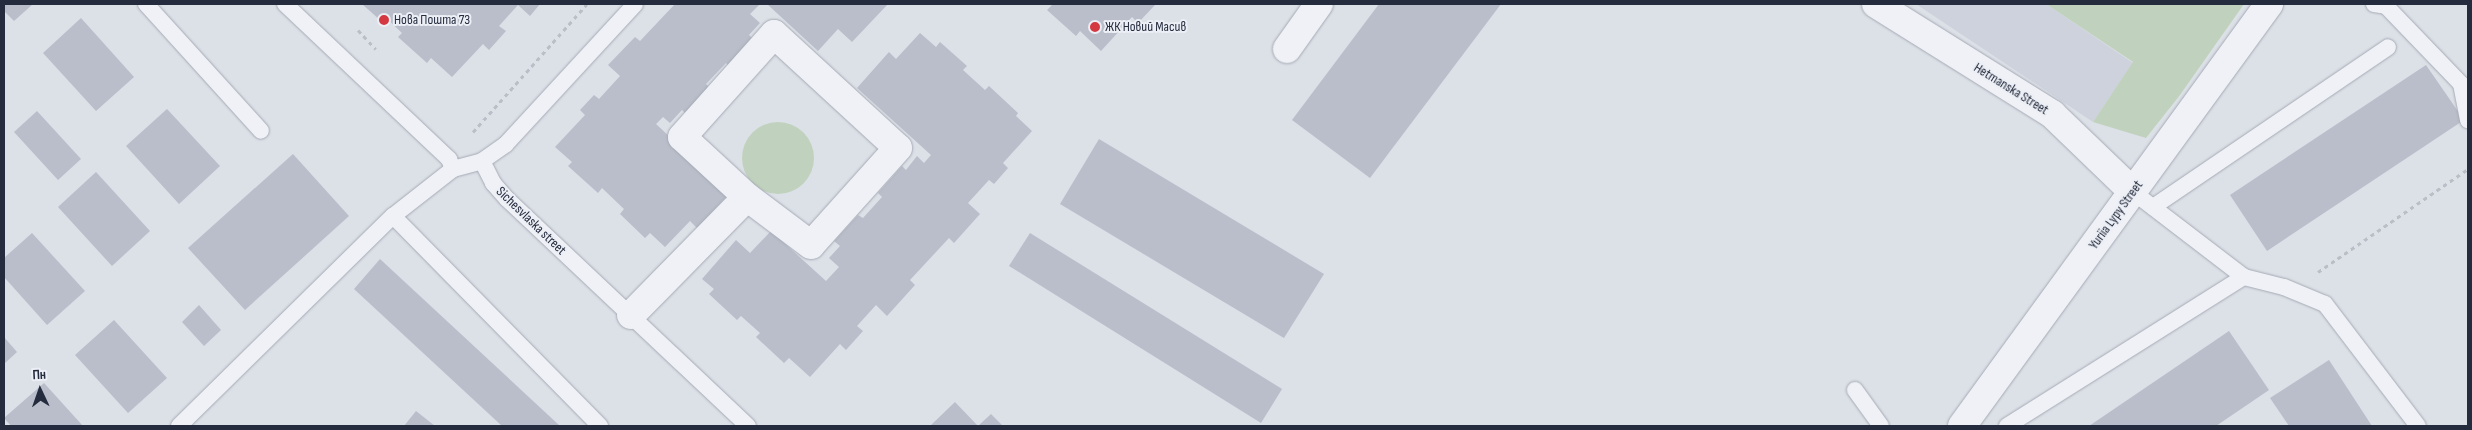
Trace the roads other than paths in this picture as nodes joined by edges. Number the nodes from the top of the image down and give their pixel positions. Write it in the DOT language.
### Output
graph roads {
  1 [pos="146,4"];
  2 [pos="285,4"];
  3 [pos="635,4"];
  4 [pos="1319,4"];
  5 [pos="1876,4"];
  6 [pos="2270,4"];
  7 [pos="2374,4"];
  8 [pos="2388,48"];
  9 [pos="1287,49"];
  10 [pos="2465,82"];
  11 [pos="2468,120"];
  12 [pos="261,131"];
  13 [pos="482,160"];
  14 [pos="451,164"];
  15 [pos="747,197"];
  16 [pos="2143,200"];
  17 [pos="393,216"];
  18 [pos="2244,277"];
  19 [pos="630,315"];
  20 [pos="1855,390"];
  21 [pos="179,426"];
  22 [pos="600,426"];
  23 [pos="748,426"];
  24 [pos="1881,426"];
  25 [pos="1962,426"];
  26 [pos="2007,426"];
  27 [pos="2418,426"];
  1 -- 12 [label="lane"];
  2 -- 14 [label="lane"];
  3 -- 13 [label="lane"];
  4 -- 9 [label="street"];
  5 -- 16 [label="street, Hetmanska Street"];
  6 -- 16 [label="street, Yuriia Lypy Street"];
  7 -- 10 [label="lane"];
  8 -- 16 [label="lane"];
  10 -- 11 [label="lane"];
  13 -- 14 [label="lane"];
  13 -- 19 [label="lane, Sichesvlaska street"];
  14 -- 17 [label="lane"];
  15 -- 15 [label="street"];
  15 -- 19 [label="street"];
  16 -- 18 [label="lane"];
  16 -- 25 [label="street, Yuriia Lypy Street"];
  17 -- 21 [label="lane"];
  17 -- 22 [label="lane"];
  18 -- 26 [label="lane"];
  18 -- 27 [label="lane"];
  19 -- 23 [label="lane, Sichesvlaska street"];
  20 -- 24 [label="lane"];
}
